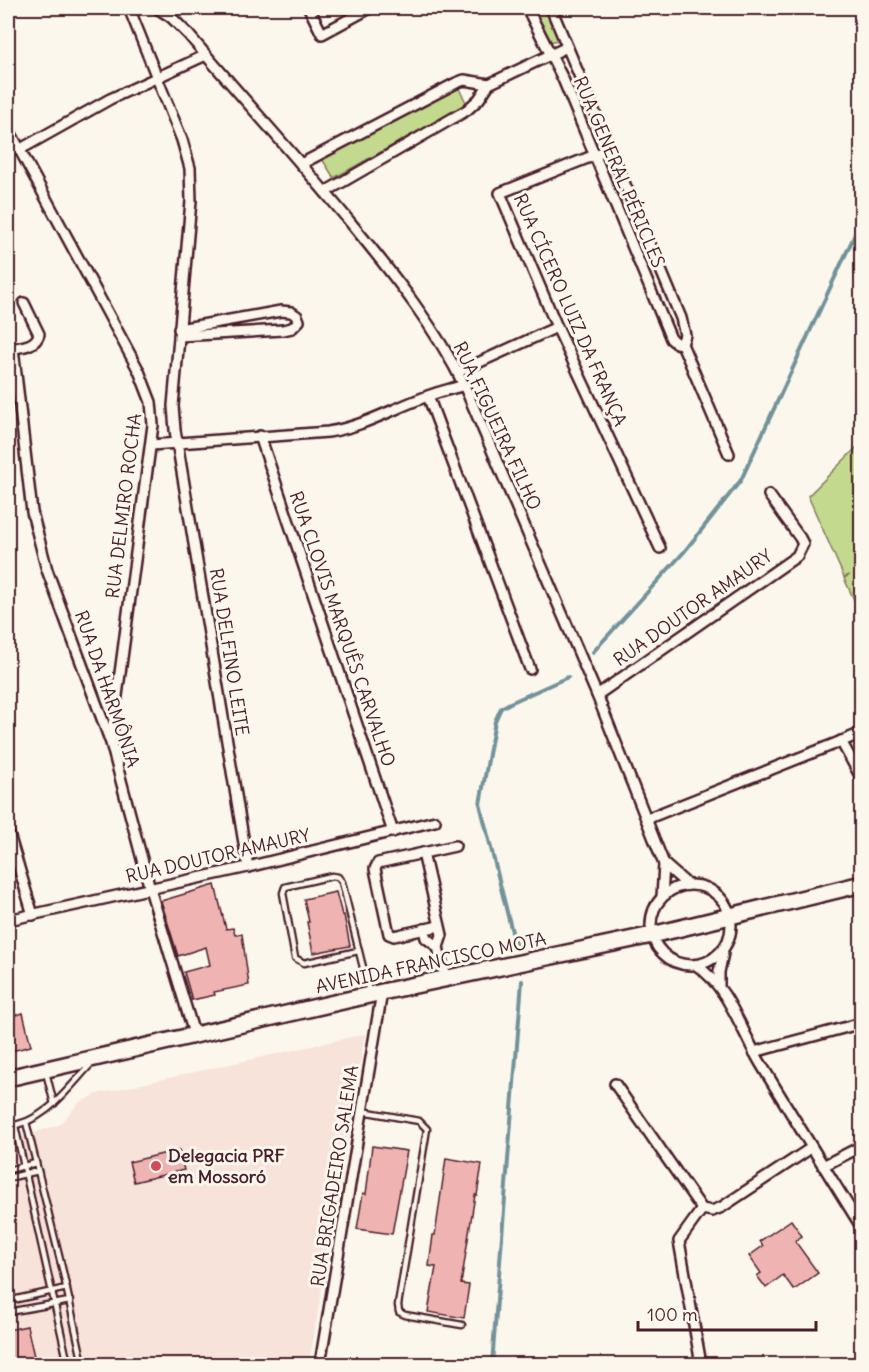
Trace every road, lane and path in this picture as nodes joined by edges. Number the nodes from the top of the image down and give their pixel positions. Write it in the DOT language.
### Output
graph roads {
  1 [pos="129,8"];
  2 [pos="157,8"];
  3 [pos="309,8"];
  4 [pos="370,8"];
  5 [pos="527,8"];
  6 [pos="551,8"];
  7 [pos="567,47"];
  8 [pos="206,55"];
  9 [pos="551,55"];
  10 [pos="157,78"];
  11 [pos="489,84"];
  12 [pos="8,128"];
  13 [pos="610,149"];
  14 [pos="19,150"];
  15 [pos="596,156"];
  16 [pos="301,164"];
  17 [pos="325,192"];
  18 [pos="24,303"];
  19 [pos="557,327"];
  20 [pos="179,333"];
  21 [pos="682,344"];
  22 [pos="10,349"];
  23 [pos="458,372"];
  24 [pos="464,385"];
  25 [pos="428,396"];
  26 [pos="260,436"];
  27 [pos="178,442"];
  28 [pos="150,445"];
  29 [pos="729,454"];
  30 [pos="769,495"];
  31 [pos="660,548"];
  32 [pos="530,669"];
  33 [pos="597,695"];
  34 [pos="861,733"];
  35 [pos="841,741"];
  36 [pos="111,743"];
  37 [pos="861,779"];
  38 [pos="646,819"];
  39 [pos="435,821"];
  40 [pos="8,831"];
  41 [pos="393,832"];
  42 [pos="455,846"];
  43 [pos="423,853"];
  44 [pos="664,864"];
  45 [pos="248,867"];
  46 [pos="861,884"];
  47 [pos="688,885"];
  48 [pos="150,889"];
  49 [pos="662,897"];
  50 [pos="33,915"];
  51 [pos="730,915"];
  52 [pos="8,920"];
  53 [pos="439,926"];
  54 [pos="424,930"];
  55 [pos="652,935"];
  56 [pos="438,947"];
  57 [pos="725,948"];
  58 [pos="358,951"];
  59 [pos="696,965"];
  60 [pos="446,979"];
  61 [pos="719,986"];
  62 [pos="376,994"];
  63 [pos="861,1023"];
  64 [pos="195,1036"];
  65 [pos="754,1052"];
  66 [pos="96,1058"];
  67 [pos="45,1070"];
  68 [pos="8,1078"];
  69 [pos="615,1084"];
  70 [pos="54,1104"];
  71 [pos="362,1112"];
  72 [pos="26,1122"];
  73 [pos="8,1126"];
  74 [pos="15,1126"];
  75 [pos="861,1146"];
  76 [pos="811,1148"];
  77 [pos="36,1163"];
  78 [pos="25,1166"];
  79 [pos="823,1166"];
  80 [pos="8,1170"];
  81 [pos="38,1171"];
  82 [pos="27,1174"];
  83 [pos="8,1178"];
  84 [pos="702,1209"];
  85 [pos="861,1228"];
  86 [pos="67,1288"];
  87 [pos="52,1292"];
  88 [pos="8,1301"];
  89 [pos="70,1301"];
  90 [pos="55,1304"];
  91 [pos="8,1312"];
  92 [pos="462,1325"];
  93 [pos="68,1365"];
  94 [pos="83,1365"];
  95 [pos="320,1365"];
  96 [pos="701,1365"];
  1 -- 10 [label="street, RUA DELFINO LEITE"];
  2 -- 8 [label="street, RUA FIGUEIRA FILHO"];
  3 -- 4 [label="street"];
  5 -- 9 [label="street, RUA GENERAL PÉRICLES"];
  6 -- 7 [label="street, RUA GENERAL PÉRICLES"];
  7 -- 9 [label="street"];
  7 -- 13 [label="street, RUA GENERAL PÉRICLES"];
  8 -- 10 [label="street"];
  8 -- 16 [label="street, RUA FIGUEIRA FILHO"];
  9 -- 11 [label="street"];
  9 -- 15 [label="street, RUA GENERAL PÉRICLES"];
  10 -- 14 [label="street"];
  10 -- 20 [label="street, RUA DELFINO LEITE"];
  11 -- 16 [label="street"];
  11 -- 17 [label="street"];
  12 -- 14 [label="street, RUA DELMIRO ROCHA"];
  13 -- 15 [label="street, RUA CÍCERO LUIZ DA FRANÇA"];
  13 -- 21 [label="street, RUA GENERAL PÉRICLES"];
  14 -- 28 [label="street, RUA DELMIRO ROCHA"];
  15 -- 19 [label="street, RUA CÍCERO LUIZ DA FRANÇA"];
  15 -- 21 [label="street, RUA GENERAL PÉRICLES"];
  16 -- 17 [label="street, RUA FIGUEIRA FILHO"];
  17 -- 23 [label="street, RUA FIGUEIRA FILHO"];
  18 -- 22 [label="street"];
  19 -- 23 [label="street"];
  19 -- 31 [label="street, RUA CÍCERO LUIZ DA FRANÇA"];
  20 -- 20 [label="street"];
  20 -- 27 [label="street, RUA DELFINO LEITE"];
  21 -- 29 [label="street, RUA GENERAL PÉRICLES"];
  22 -- 36 [label="street, RUA DA HARMÔNIA"];
  23 -- 24 [label="street, RUA FIGUEIRA FILHO"];
  24 -- 25 [label="street"];
  24 -- 33 [label="street, RUA FIGUEIRA FILHO"];
  25 -- 26 [label="street"];
  25 -- 32 [label="street"];
  26 -- 27 [label="street"];
  26 -- 41 [label="street, RUA CLOVIS MARQUÊS CARVALHO"];
  27 -- 28 [label="street"];
  27 -- 45 [label="street, RUA DELFINO LEITE"];
  28 -- 36 [label="street, RUA DELMIRO ROCHA"];
  30 -- 33 [label="street, RUA DOUTOR AMAURY"];
  33 -- 38 [label="street, RUA FIGUEIRA FILHO"];
  34 -- 35 [label="street"];
  35 -- 37 [label="street"];
  35 -- 38 [label="street"];
  36 -- 48 [label="street, RUA DA HARMÔNIA"];
  38 -- 44 [label="street, RUA FIGUEIRA FILHO"];
  39 -- 41 [label="street, RUA DOUTOR AMAURY"];
  40 -- 50 [label="street"];
  41 -- 45 [label="street, RUA DOUTOR AMAURY"];
  42 -- 43 [label="street"];
  43 -- 53 [label="street"];
  43 -- 54 [label="street"];
  44 -- 47 [label="street, RUA FIGUEIRA FILHO"];
  44 -- 49 [label="street, RUA FIGUEIRA FILHO"];
  45 -- 48 [label="street, RUA DOUTOR AMAURY"];
  46 -- 51 [label="main road, AVENIDA FRANCISCO MOTA"];
  47 -- 49 [label="street"];
  47 -- 51 [label="street"];
  48 -- 50 [label="street, RUA DOUTOR AMAURY"];
  48 -- 64 [label="street, RUA DA HARMÔNIA"];
  49 -- 55 [label="street, RUA FIGUEIRA FILHO"];
  50 -- 52 [label="street, RUA DOUTOR AMAURY"];
  51 -- 55 [label="main road, AVENIDA FRANCISCO MOTA"];
  51 -- 57 [label="street"];
  53 -- 54 [label="street"];
  53 -- 56 [label="street"];
  54 -- 56 [label="street"];
  55 -- 59 [label="street"];
  55 -- 60 [label="main road, AVENIDA FRANCISCO MOTA"];
  56 -- 60 [label="street"];
  57 -- 59 [label="street"];
  57 -- 61 [label="street"];
  58 -- 58 [label="lane"];
  58 -- 62 [label="lane"];
  59 -- 61 [label="street"];
  60 -- 62 [label="main road, AVENIDA FRANCISCO MOTA"];
  61 -- 65 [label="street"];
  62 -- 64 [label="main road, AVENIDA FRANCISCO MOTA"];
  62 -- 71 [label="street, RUA BRIGADEIRO SALEMA"];
  63 -- 65 [label="street"];
  64 -- 66 [label="main road, AVENIDA FRANCISCO MOTA"];
  65 -- 76 [label="street"];
  66 -- 67 [label="main road, AVENIDA FRANCISCO MOTA"];
  66 -- 70 [label="lane"];
  67 -- 68 [label="main road, AVENIDA FRANCISCO MOTA"];
  67 -- 70 [label="lane"];
  69 -- 84 [label="street"];
  70 -- 72 [label="lane"];
  71 -- 92 [label="lane"];
  71 -- 95 [label="street, RUA BRIGADEIRO SALEMA"];
  72 -- 74 [label="lane"];
  72 -- 77 [label="lane"];
  73 -- 74 [label="lane"];
  74 -- 78 [label="lane"];
  75 -- 79 [label="street"];
  76 -- 79 [label="street"];
  76 -- 84 [label="street"];
  77 -- 78 [label="lane"];
  77 -- 81 [label="lane"];
  78 -- 80 [label="lane"];
  78 -- 82 [label="lane"];
  79 -- 85 [label="street"];
  81 -- 82 [label="lane"];
  81 -- 86 [label="lane"];
  82 -- 83 [label="lane"];
  82 -- 87 [label="lane"];
  84 -- 96 [label="street"];
  86 -- 87 [label="lane"];
  86 -- 89 [label="lane"];
  87 -- 88 [label="lane"];
  87 -- 90 [label="lane"];
  89 -- 90 [label="lane"];
  89 -- 94 [label="lane"];
  90 -- 91 [label="lane"];
  90 -- 93 [label="lane"];
}
